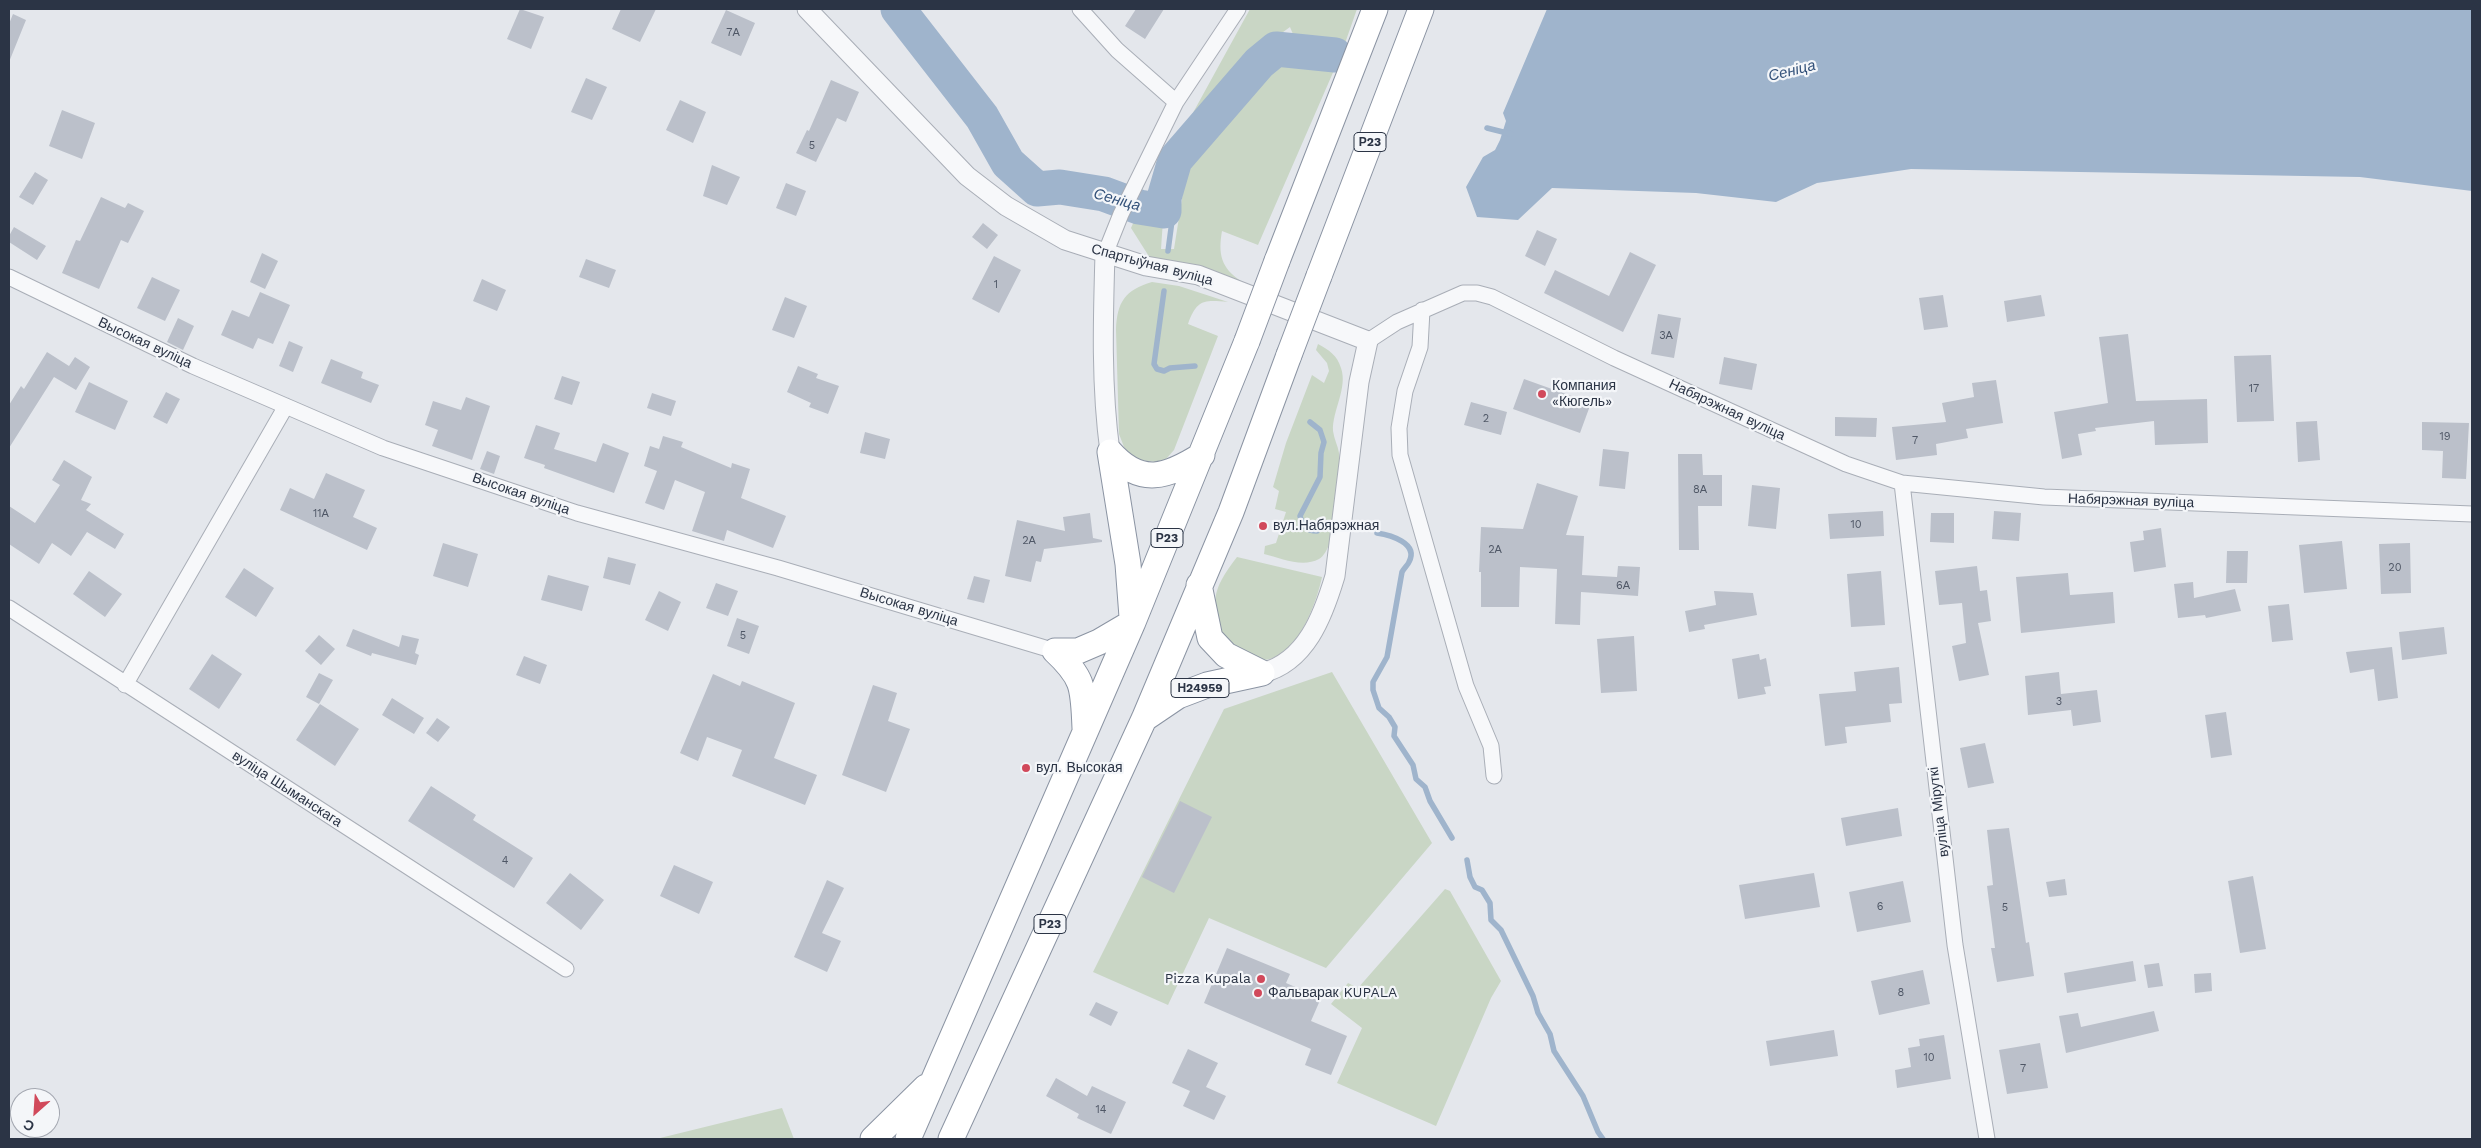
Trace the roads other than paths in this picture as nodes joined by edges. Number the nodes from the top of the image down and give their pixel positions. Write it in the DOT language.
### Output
graph roads {
  1 [pos="807,9"];
  2 [pos="1080,9"];
  3 [pos="1238,9"];
  4 [pos="1375,9"];
  5 [pos="1421,9"];
  6 [pos="1176,102"];
  7 [pos="1105,254"];
  8 [pos="9,277"];
  9 [pos="1422,310"];
  10 [pos="1368,341"];
  11 [pos="286,406"];
  12 [pos="1110,452"];
  13 [pos="1202,454"];
  14 [pos="1902,483"];
  15 [pos="2472,514"];
  16 [pos="1199,585"];
  17 [pos="9,608"];
  18 [pos="1133,622"];
  19 [pos="1055,651"];
  20 [pos="1262,673"];
  21 [pos="125,685"];
  22 [pos="1144,719"];
  23 [pos="1085,733"];
  24 [pos="1494,776"];
  25 [pos="566,969"];
  26 [pos="938,1074"];
  27 [pos="954,1136"];
  28 [pos="874,1139"];
  29 [pos="908,1139"];
  30 [pos="1987,1139"];
  1 -- 7 [label="street, Спартыўная вуліца"];
  2 -- 6 [label="street"];
  3 -- 6 [label="street"];
  4 -- 13 [label="highway, Р23, bridge"];
  5 -- 16 [label="highway, Р23, bridge"];
  6 -- 7 [label="street"];
  7 -- 10 [label="street, Спартыўная вуліца"];
  7 -- 12 [label="street"];
  8 -- 11 [label="street, Высокая вуліца"];
  9 -- 10 [label="street, Набярэжная вуліца"];
  9 -- 14 [label="street, Набярэжная вуліца"];
  9 -- 24 [label="street"];
  10 -- 20 [label="street, Н24959"];
  11 -- 19 [label="street, Высокая вуліца"];
  11 -- 21 [label="street"];
  12 -- 13 [label="highway"];
  12 -- 18 [label="highway"];
  13 -- 18 [label="highway, Р23"];
  14 -- 15 [label="street, Набярэжная вуліца"];
  14 -- 30 [label="street, вуліца Міруткі"];
  16 -- 20 [label="highway, Н24959"];
  16 -- 22 [label="highway, Р23"];
  17 -- 21 [label="street, вуліца Шыманскага"];
  18 -- 19 [label="highway"];
  18 -- 23 [label="highway, Р23"];
  19 -- 23 [label="highway"];
  20 -- 22 [label="highway, Н24959"];
  21 -- 25 [label="street, вуліца Шыманскага"];
  22 -- 27 [label="highway, Р23"];
  23 -- 26 [label="highway, Р23"];
  26 -- 28 [label="highway, Р23"];
  26 -- 29 [label="highway, Р23"];
}
